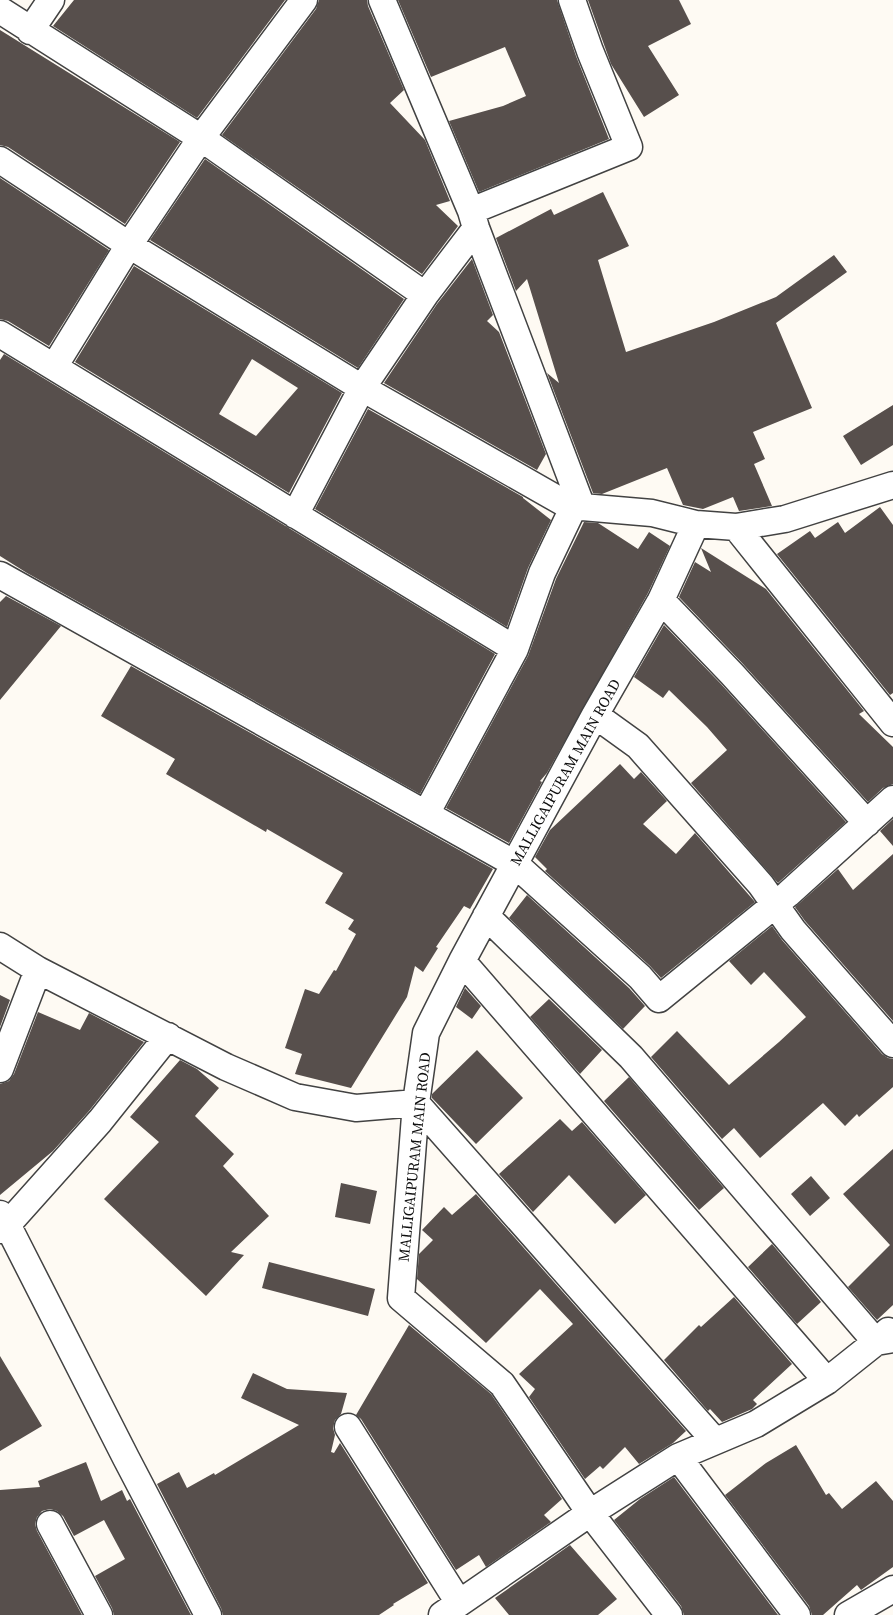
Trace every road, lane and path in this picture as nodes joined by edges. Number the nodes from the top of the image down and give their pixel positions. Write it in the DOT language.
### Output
graph roads {
  1 [pos="52,0"];
  2 [pos="304,0"];
  3 [pos="382,0"];
  4 [pos="572,0"];
  5 [pos="0,10"];
  6 [pos="30,31"];
  7 [pos="201,138"];
  8 [pos="0,160"];
  9 [pos="473,220"];
  10 [pos="129,245"];
  11 [pos="426,295"];
  12 [pos="0,334"];
  13 [pos="54,367"];
  14 [pos="362,388"];
  15 [pos="893,484"];
  16 [pos="577,508"];
  17 [pos="295,515"];
  18 [pos="696,524"];
  19 [pos="736,527"];
  20 [pos="0,575"];
  21 [pos="661,600"];
  22 [pos="515,649"];
  23 [pos="596,715"];
  24 [pos="893,723"];
  25 [pos="893,799"];
  26 [pos="426,814"];
  27 [pos="867,823"];
  28 [pos="515,864"];
  29 [pos="775,904"];
  30 [pos="486,916"];
  31 [pos="0,946"];
  32 [pos="462,961"];
  33 [pos="38,970"];
  34 [pos="168,1036"];
  35 [pos="893,1044"];
  36 [pos="0,1069"];
  37 [pos="416,1103"];
  38 [pos="2,1223"];
  39 [pos="887,1335"];
  40 [pos="827,1380"];
  41 [pos="348,1427"];
  42 [pos="715,1441"];
  43 [pos="678,1457"];
  44 [pos="590,1513"];
  45 [pos="50,1524"];
  46 [pos="893,1589"];
  47 [pos="450,1609"];
  48 [pos="99,1615"];
  49 [pos="208,1615"];
  50 [pos="669,1615"];
  51 [pos="797,1615"];
  52 [pos="848,1615"];
  1 -- 6 [label="street"];
  2 -- 7 [label="street"];
  3 -- 9 [label="street"];
  4 -- 9 [label="street"];
  5 -- 6 [label="street"];
  6 -- 7 [label="street"];
  7 -- 10 [label="street"];
  7 -- 11 [label="street"];
  8 -- 10 [label="street"];
  9 -- 11 [label="street"];
  9 -- 16 [label="street"];
  10 -- 13 [label="street"];
  10 -- 14 [label="street"];
  11 -- 14 [label="street"];
  12 -- 13 [label="street"];
  13 -- 17 [label="street"];
  14 -- 16 [label="street"];
  14 -- 17 [label="street"];
  15 -- 19 [label="street"];
  16 -- 18 [label="street"];
  16 -- 22 [label="street"];
  17 -- 22 [label="street"];
  18 -- 19 [label="street"];
  18 -- 21 [label="street, MALLIGAIPURAM MAIN ROAD"];
  19 -- 24 [label="street"];
  20 -- 26 [label="street"];
  21 -- 23 [label="street, MALLIGAIPURAM MAIN ROAD"];
  21 -- 27 [label="street"];
  22 -- 26 [label="street"];
  23 -- 28 [label="street, MALLIGAIPURAM MAIN ROAD"];
  23 -- 29 [label="street"];
  25 -- 27 [label="street"];
  26 -- 28 [label="street"];
  27 -- 29 [label="street"];
  28 -- 29 [label="street"];
  28 -- 30 [label="street, MALLIGAIPURAM MAIN ROAD"];
  29 -- 35 [label="street"];
  30 -- 32 [label="street, MALLIGAIPURAM MAIN ROAD"];
  30 -- 39 [label="street"];
  31 -- 33 [label="street"];
  32 -- 37 [label="street, MALLIGAIPURAM MAIN ROAD"];
  32 -- 40 [label="street"];
  33 -- 34 [label="street"];
  33 -- 36 [label="street"];
  34 -- 37 [label="street"];
  34 -- 38 [label="street"];
  37 -- 42 [label="street"];
  37 -- 44 [label="street, MALLIGAIPURAM MAIN ROAD"];
  38 -- 49 [label="street"];
  39 -- 40 [label="street"];
  40 -- 42 [label="street"];
  41 -- 47 [label="street"];
  42 -- 43 [label="street"];
  43 -- 44 [label="street"];
  43 -- 51 [label="street"];
  44 -- 47 [label="street"];
  44 -- 50 [label="street"];
  45 -- 48 [label="street"];
  46 -- 52 [label="street"];
}
